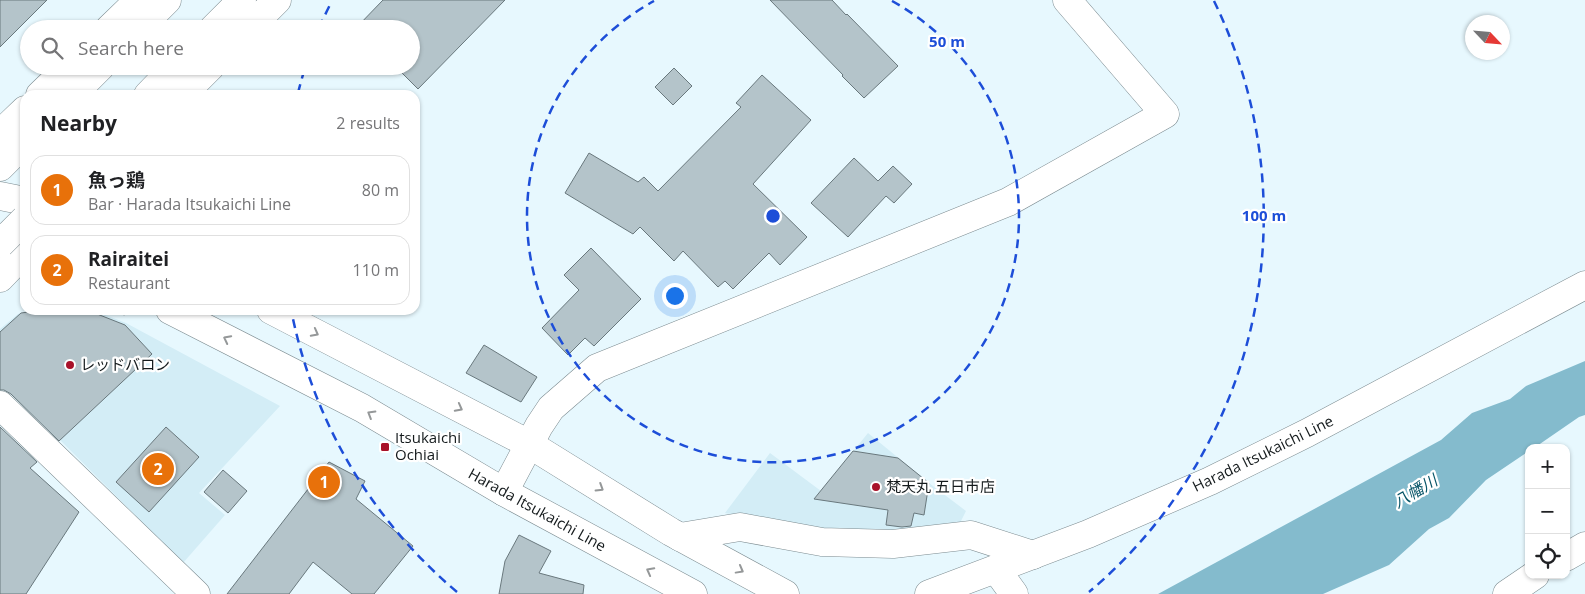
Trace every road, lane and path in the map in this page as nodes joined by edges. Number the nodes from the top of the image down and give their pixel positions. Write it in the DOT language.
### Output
graph roads {
  1 [pos="139,0"];
  2 [pos="167,0"];
  3 [pos="242,0"];
  4 [pos="277,0"];
  5 [pos="1067,0"];
  6 [pos="118,20"];
  7 [pos="147,20"];
  8 [pos="222,20"];
  9 [pos="257,20"];
  10 [pos="61,75"];
  11 [pos="92,75"];
  12 [pos="167,75"];
  13 [pos="202,75"];
  14 [pos="45,90"];
  15 [pos="77,90"];
  16 [pos="153,90"];
  17 [pos="187,90"];
  18 [pos="20,115"];
  19 [pos="0,134"];
  20 [pos="20,147"];
  21 [pos="0,168"];
  22 [pos="0,196"];
  23 [pos="20,200"];
  24 [pos="0,219"];
  25 [pos="20,224"];
  26 [pos="20,231"];
  27 [pos="0,244"];
  28 [pos="20,257"];
  29 [pos="0,278"];
  30 [pos="1585,285"];
  31 [pos="180,315"];
  32 [pos="281,315"];
  33 [pos="0,405"];
  34 [pos="530,444"];
  35 [pos="504,492"];
  36 [pos="680,537"];
  37 [pos="1585,546"];
  38 [pos="1033,555"];
  39 [pos="1570,555"];
  40 [pos="1529,579"];
  41 [pos="1007,584"];
  42 [pos="196,594"];
  43 [pos="693,594"];
  44 [pos="785,594"];
  45 [pos="928,594"];
  46 [pos="1507,594"];
  1 -- 6 [label="main road"];
  2 -- 7 [label="main road"];
  3 -- 8 [label="main road"];
  4 -- 9 [label="main road"];
  5 -- 34 [label="main road"];
  10 -- 14 [label="main road"];
  11 -- 15 [label="main road"];
  12 -- 16 [label="main road"];
  13 -- 17 [label="main road"];
  18 -- 19 [label="main road"];
  20 -- 21 [label="main road"];
  22 -- 23 [label="main road"];
  24 -- 26 [label="main road"];
  25 -- 27 [label="main road, bridge"];
  28 -- 29 [label="main road"];
  30 -- 38 [label="main road, Harada Itsukaichi Line"];
  35 -- 31 [label="main road, Harada Itsukaichi Line, one-way"];
  32 -- 34 [label="main road, one-way"];
  33 -- 42 [label="main road"];
  34 -- 35 [label="main road"];
  34 -- 36 [label="main road, one-way"];
  43 -- 35 [label="main road, Harada Itsukaichi Line, one-way"];
  36 -- 38 [label="main road"];
  36 -- 44 [label="main road, one-way"];
  37 -- 39 [label="main road"];
  38 -- 41 [label="main road, Harada Itsukaichi Line"];
  40 -- 46 [label="main road"];
  41 -- 45 [label="main road, Harada Itsukaichi Line"];
}
